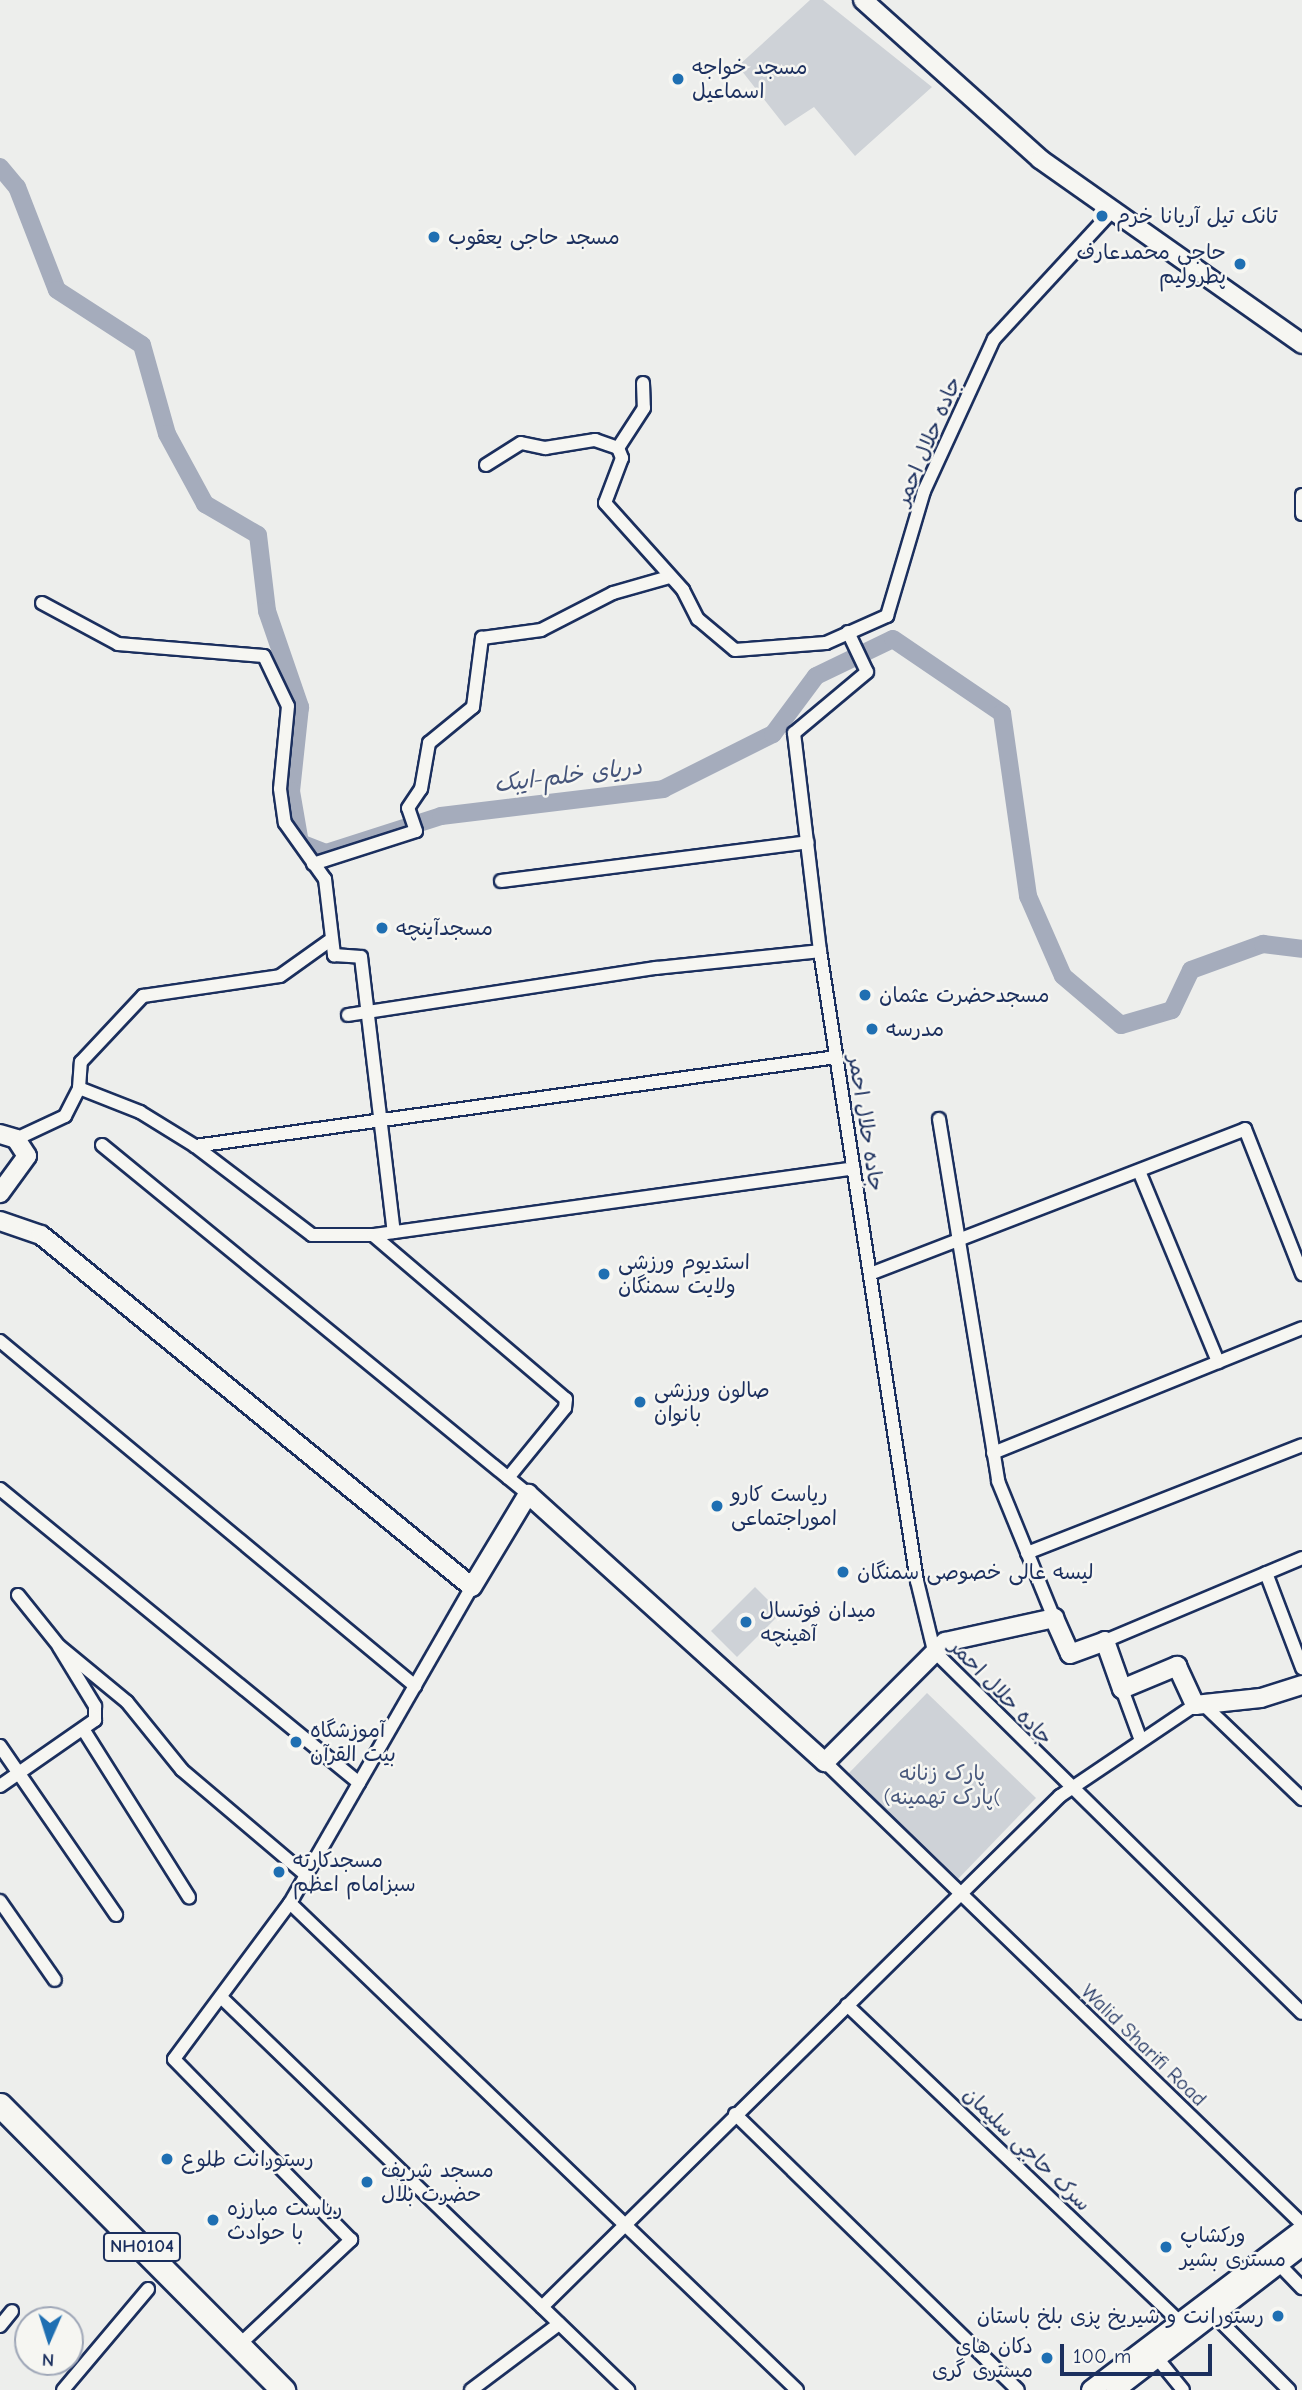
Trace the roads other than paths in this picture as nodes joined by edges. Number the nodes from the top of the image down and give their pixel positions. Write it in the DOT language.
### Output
graph roads {
  1 [pos="863,0"];
  2 [pos="1112,211"];
  3 [pos="1302,344"];
  4 [pos="643,383"];
  5 [pos="618,448"];
  6 [pos="486,465"];
  7 [pos="1302,495"];
  8 [pos="1302,514"];
  9 [pos="669,577"];
  10 [pos="42,603"];
  11 [pos="848,632"];
  12 [pos="808,842"];
  13 [pos="313,864"];
  14 [pos="501,881"];
  15 [pos="329,941"];
  16 [pos="820,951"];
  17 [pos="369,1013"];
  18 [pos="348,1015"];
  19 [pos="836,1057"];
  20 [pos="79,1088"];
  21 [pos="384,1119"];
  22 [pos="939,1119"];
  23 [pos="8,1137"];
  24 [pos="102,1145"];
  25 [pos="195,1146"];
  26 [pos="853,1168"];
  27 [pos="1139,1171"];
  28 [pos="0,1193"];
  29 [pos="0,1221"];
  30 [pos="394,1232"];
  31 [pos="373,1235"];
  32 [pos="960,1242"];
  33 [pos="870,1274"];
  34 [pos="1302,1274"];
  35 [pos="1302,1328"];
  36 [pos="0,1341"];
  37 [pos="1218,1362"];
  38 [pos="1302,1445"];
  39 [pos="993,1453"];
  40 [pos="508,1478"];
  41 [pos="0,1489"];
  42 [pos="528,1494"];
  43 [pos="1027,1553"];
  44 [pos="1302,1558"];
  45 [pos="1266,1573"];
  46 [pos="472,1587"];
  47 [pos="18,1595"];
  48 [pos="1054,1618"];
  49 [pos="1105,1642"];
  50 [pos="59,1646"];
  51 [pos="934,1651"];
  52 [pos="1302,1668"];
  53 [pos="1302,1685"];
  54 [pos="415,1686"];
  55 [pos="1122,1689"];
  56 [pos="1200,1705"];
  57 [pos="83,1729"];
  58 [pos="1140,1738"];
  59 [pos="0,1746"];
  60 [pos="825,1762"];
  61 [pos="19,1773"];
  62 [pos="359,1783"];
  63 [pos="0,1786"];
  64 [pos="1074,1791"];
  65 [pos="1302,1799"];
  66 [pos="306,1875"];
  67 [pos="960,1894"];
  68 [pos="190,1897"];
  69 [pos="0,1901"];
  70 [pos="290,1903"];
  71 [pos="116,1915"];
  72 [pos="55,1980"];
  73 [pos="224,2000"];
  74 [pos="848,2005"];
  75 [pos="1302,2013"];
  76 [pos="0,2105"];
  77 [pos="735,2114"];
  78 [pos="626,2223"];
  79 [pos="1302,2224"];
  80 [pos="1302,2230"];
  81 [pos="1302,2246"];
  82 [pos="1274,2259"];
  83 [pos="1302,2288"];
  84 [pos="148,2289"];
  85 [pos="542,2307"];
  86 [pos="12,2311"];
  87 [pos="1212,2313"];
  88 [pos="1180,2322"];
  89 [pos="559,2324"];
  90 [pos="0,2326"];
  91 [pos="239,2345"];
  92 [pos="1157,2358"];
  93 [pos="63,2390"];
  94 [pos="283,2390"];
  95 [pos="471,2390"];
  96 [pos="628,2390"];
  97 [pos="797,2390"];
  98 [pos="1018,2390"];
  99 [pos="1091,2390"];
  100 [pos="1115,2390"];
  101 [pos="1183,2390"];
  102 [pos="1289,2390"];
  1 -- 2 [label="street"];
  2 -- 3 [label="street"];
  2 -- 11 [label="street, جاده حلال احمر"];
  4 -- 5 [label="street"];
  5 -- 6 [label="street"];
  5 -- 9 [label="street"];
  7 -- 8 [label="street"];
  9 -- 11 [label="street"];
  9 -- 13 [label="street"];
  10 -- 13 [label="street"];
  11 -- 12 [label="street, جاده حلال احمر"];
  12 -- 14 [label="street"];
  12 -- 16 [label="street, جاده حلال احمر"];
  13 -- 15 [label="street"];
  15 -- 17 [label="street"];
  15 -- 20 [label="street"];
  16 -- 17 [label="street"];
  16 -- 19 [label="street, جاده حلال احمر"];
  17 -- 18 [label="street"];
  17 -- 21 [label="street"];
  19 -- 21 [label="street"];
  19 -- 26 [label="street, جاده حلال احمر"];
  20 -- 23 [label="street"];
  20 -- 25 [label="street"];
  21 -- 25 [label="street"];
  21 -- 30 [label="street"];
  22 -- 32 [label="street"];
  23 -- 28 [label="street"];
  24 -- 40 [label="street"];
  25 -- 31 [label="street"];
  26 -- 30 [label="street"];
  26 -- 33 [label="street, جاده حلال احمر"];
  27 -- 32 [label="street"];
  27 -- 34 [label="street"];
  27 -- 37 [label="street"];
  29 -- 46 [label="street"];
  30 -- 31 [label="street"];
  31 -- 40 [label="street"];
  32 -- 33 [label="street"];
  32 -- 39 [label="street"];
  33 -- 51 [label="street, جاده حلال احمر"];
  35 -- 37 [label="street"];
  36 -- 54 [label="street"];
  37 -- 39 [label="street"];
  38 -- 43 [label="street"];
  39 -- 43 [label="street"];
  40 -- 42 [label="street"];
  41 -- 62 [label="street"];
  42 -- 46 [label="street"];
  42 -- 60 [label="street"];
  43 -- 48 [label="street"];
  44 -- 45 [label="street"];
  45 -- 49 [label="street"];
  45 -- 52 [label="street"];
  46 -- 54 [label="street"];
  47 -- 50 [label="street"];
  48 -- 49 [label="street"];
  48 -- 51 [label="street"];
  49 -- 55 [label="street"];
  50 -- 57 [label="street"];
  50 -- 66 [label="street"];
  51 -- 60 [label="street"];
  51 -- 64 [label="street, جاده حلال احمر"];
  53 -- 56 [label="street"];
  54 -- 62 [label="street"];
  55 -- 56 [label="street"];
  55 -- 58 [label="street"];
  56 -- 58 [label="street"];
  56 -- 65 [label="street"];
  57 -- 61 [label="street"];
  57 -- 68 [label="street"];
  58 -- 64 [label="street"];
  59 -- 61 [label="street"];
  60 -- 67 [label="street, Walid Sharifi Road"];
  61 -- 63 [label="street"];
  61 -- 71 [label="street"];
  62 -- 66 [label="street"];
  64 -- 67 [label="street"];
  64 -- 75 [label="street, جاده حلال احمر"];
  66 -- 70 [label="street"];
  67 -- 74 [label="street"];
  67 -- 79 [label="street, Walid Sharifi Road"];
  69 -- 72 [label="street"];
  70 -- 73 [label="street"];
  70 -- 78 [label="street"];
  73 -- 85 [label="street"];
  73 -- 91 [label="street"];
  74 -- 77 [label="street"];
  74 -- 88 [label="street, سرک حاجی سلیمان"];
  76 -- 91 [label="highway, NH0104"];
  77 -- 78 [label="street"];
  77 -- 98 [label="street"];
  78 -- 85 [label="street"];
  78 -- 97 [label="street"];
  80 -- 82 [label="street"];
  81 -- 82 [label="street"];
  82 -- 83 [label="street"];
  82 -- 87 [label="street"];
  82 -- 88 [label="street"];
  84 -- 93 [label="street"];
  85 -- 89 [label="street"];
  86 -- 90 [label="street"];
  87 -- 92 [label="street"];
  87 -- 102 [label="street"];
  88 -- 99 [label="street"];
  89 -- 95 [label="street"];
  89 -- 96 [label="street"];
  91 -- 94 [label="highway, NH0104"];
  92 -- 100 [label="street"];
  92 -- 101 [label="street"];
}
